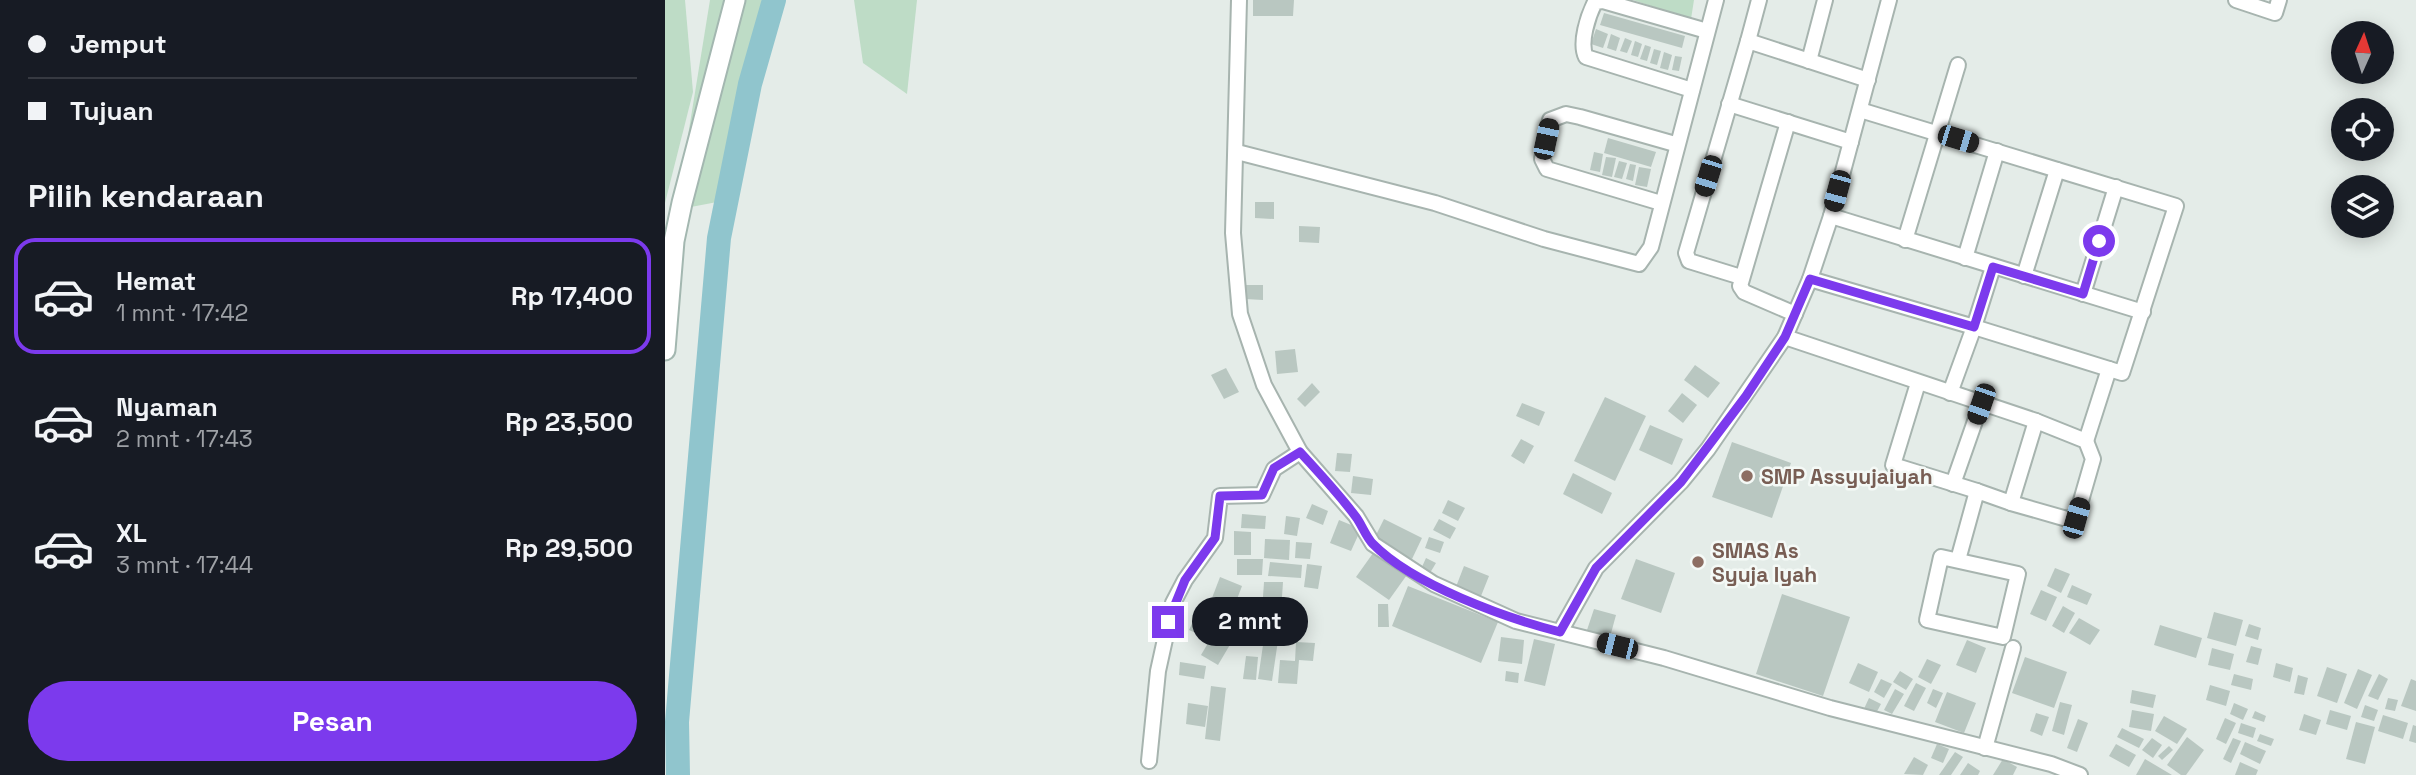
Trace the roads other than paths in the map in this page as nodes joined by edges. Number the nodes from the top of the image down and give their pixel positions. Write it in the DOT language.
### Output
graph roads {
  1 [pos="735,0"];
  2 [pos="1239,0"];
  3 [pos="1716,0"];
  4 [pos="1759,0"];
  5 [pos="1825,0"];
  6 [pos="1889,0"];
  7 [pos="2236,0"];
  8 [pos="2279,0"];
  9 [pos="1707,31"];
  10 [pos="1748,41"];
  11 [pos="1809,61"];
  12 [pos="1958,65"];
  13 [pos="1868,80"];
  14 [pos="1692,90"];
  15 [pos="1729,104"];
  16 [pos="1860,110"];
  17 [pos="1788,122"];
  18 [pos="1938,133"];
  19 [pos="1851,142"];
  20 [pos="1675,144"];
  21 [pos="1997,151"];
  22 [pos="1237,152"];
  23 [pos="2057,170"];
  24 [pos="2116,187"];
  25 [pos="1661,204"];
  26 [pos="1831,216"];
  27 [pos="1905,240"];
  28 [pos="1965,258"];
  29 [pos="1993,267"];
  30 [pos="2024,276"];
  31 [pos="1741,277"];
  32 [pos="1810,279"];
  33 [pos="2083,294"];
  34 [pos="2143,313"];
  35 [pos="1795,314"];
  36 [pos="1974,327"];
  37 [pos="1785,337"];
  38 [pos="665,350"];
  39 [pos="2109,369"];
  40 [pos="1918,383"];
  41 [pos="1950,393"];
  42 [pos="1981,404"];
  43 [pos="2036,421"];
  44 [pos="2086,441"];
  45 [pos="1300,452"];
  46 [pos="1953,484"];
  47 [pos="1977,491"];
  48 [pos="2011,503"];
  49 [pos="1958,561"];
  50 [pos="1560,632"];
  51 [pos="2013,648"];
  52 [pos="1986,748"];
  53 [pos="1149,761"];
  54 [pos="2080,775"];
  1 -- 38 [label="street"];
  2 -- 22 [label="street"];
  3 -- 9 [label="street"];
  4 -- 10 [label="street"];
  5 -- 11 [label="street"];
  6 -- 13 [label="street"];
  7 -- 8 [label="street"];
  9 -- 14 [label="street"];
  9 -- 14 [label="street"];
  10 -- 11 [label="street"];
  10 -- 15 [label="street"];
  11 -- 13 [label="street"];
  12 -- 18 [label="street"];
  13 -- 16 [label="street"];
  14 -- 20 [label="street"];
  15 -- 17 [label="street"];
  15 -- 31 [label="street"];
  16 -- 18 [label="street"];
  16 -- 19 [label="street"];
  17 -- 19 [label="street"];
  17 -- 31 [label="street"];
  18 -- 21 [label="street"];
  18 -- 27 [label="street"];
  19 -- 26 [label="street"];
  20 -- 25 [label="street"];
  20 -- 25 [label="street"];
  21 -- 23 [label="street"];
  21 -- 28 [label="street"];
  22 -- 25 [label="street"];
  22 -- 45 [label="street"];
  23 -- 24 [label="street"];
  23 -- 30 [label="street"];
  24 -- 33 [label="street"];
  24 -- 34 [label="street"];
  26 -- 27 [label="street"];
  26 -- 32 [label="street"];
  27 -- 28 [label="street"];
  28 -- 29 [label="street"];
  29 -- 30 [label="street"];
  29 -- 36 [label="street"];
  30 -- 33 [label="street"];
  31 -- 35 [label="street"];
  32 -- 35 [label="street"];
  32 -- 36 [label="street"];
  33 -- 34 [label="street"];
  34 -- 39 [label="street"];
  35 -- 37 [label="street"];
  36 -- 39 [label="street"];
  36 -- 41 [label="street"];
  37 -- 40 [label="street"];
  37 -- 50 [label="street"];
  39 -- 44 [label="street"];
  40 -- 41 [label="street"];
  40 -- 46 [label="street"];
  41 -- 42 [label="street"];
  42 -- 43 [label="street"];
  42 -- 46 [label="street"];
  43 -- 44 [label="street"];
  43 -- 48 [label="street"];
  44 -- 48 [label="street"];
  45 -- 50 [label="street"];
  45 -- 53 [label="street"];
  46 -- 47 [label="street"];
  47 -- 48 [label="street"];
  47 -- 49 [label="street"];
  49 -- 49 [label="street"];
  50 -- 52 [label="street"];
  51 -- 52 [label="street"];
  52 -- 54 [label="street"];
}
